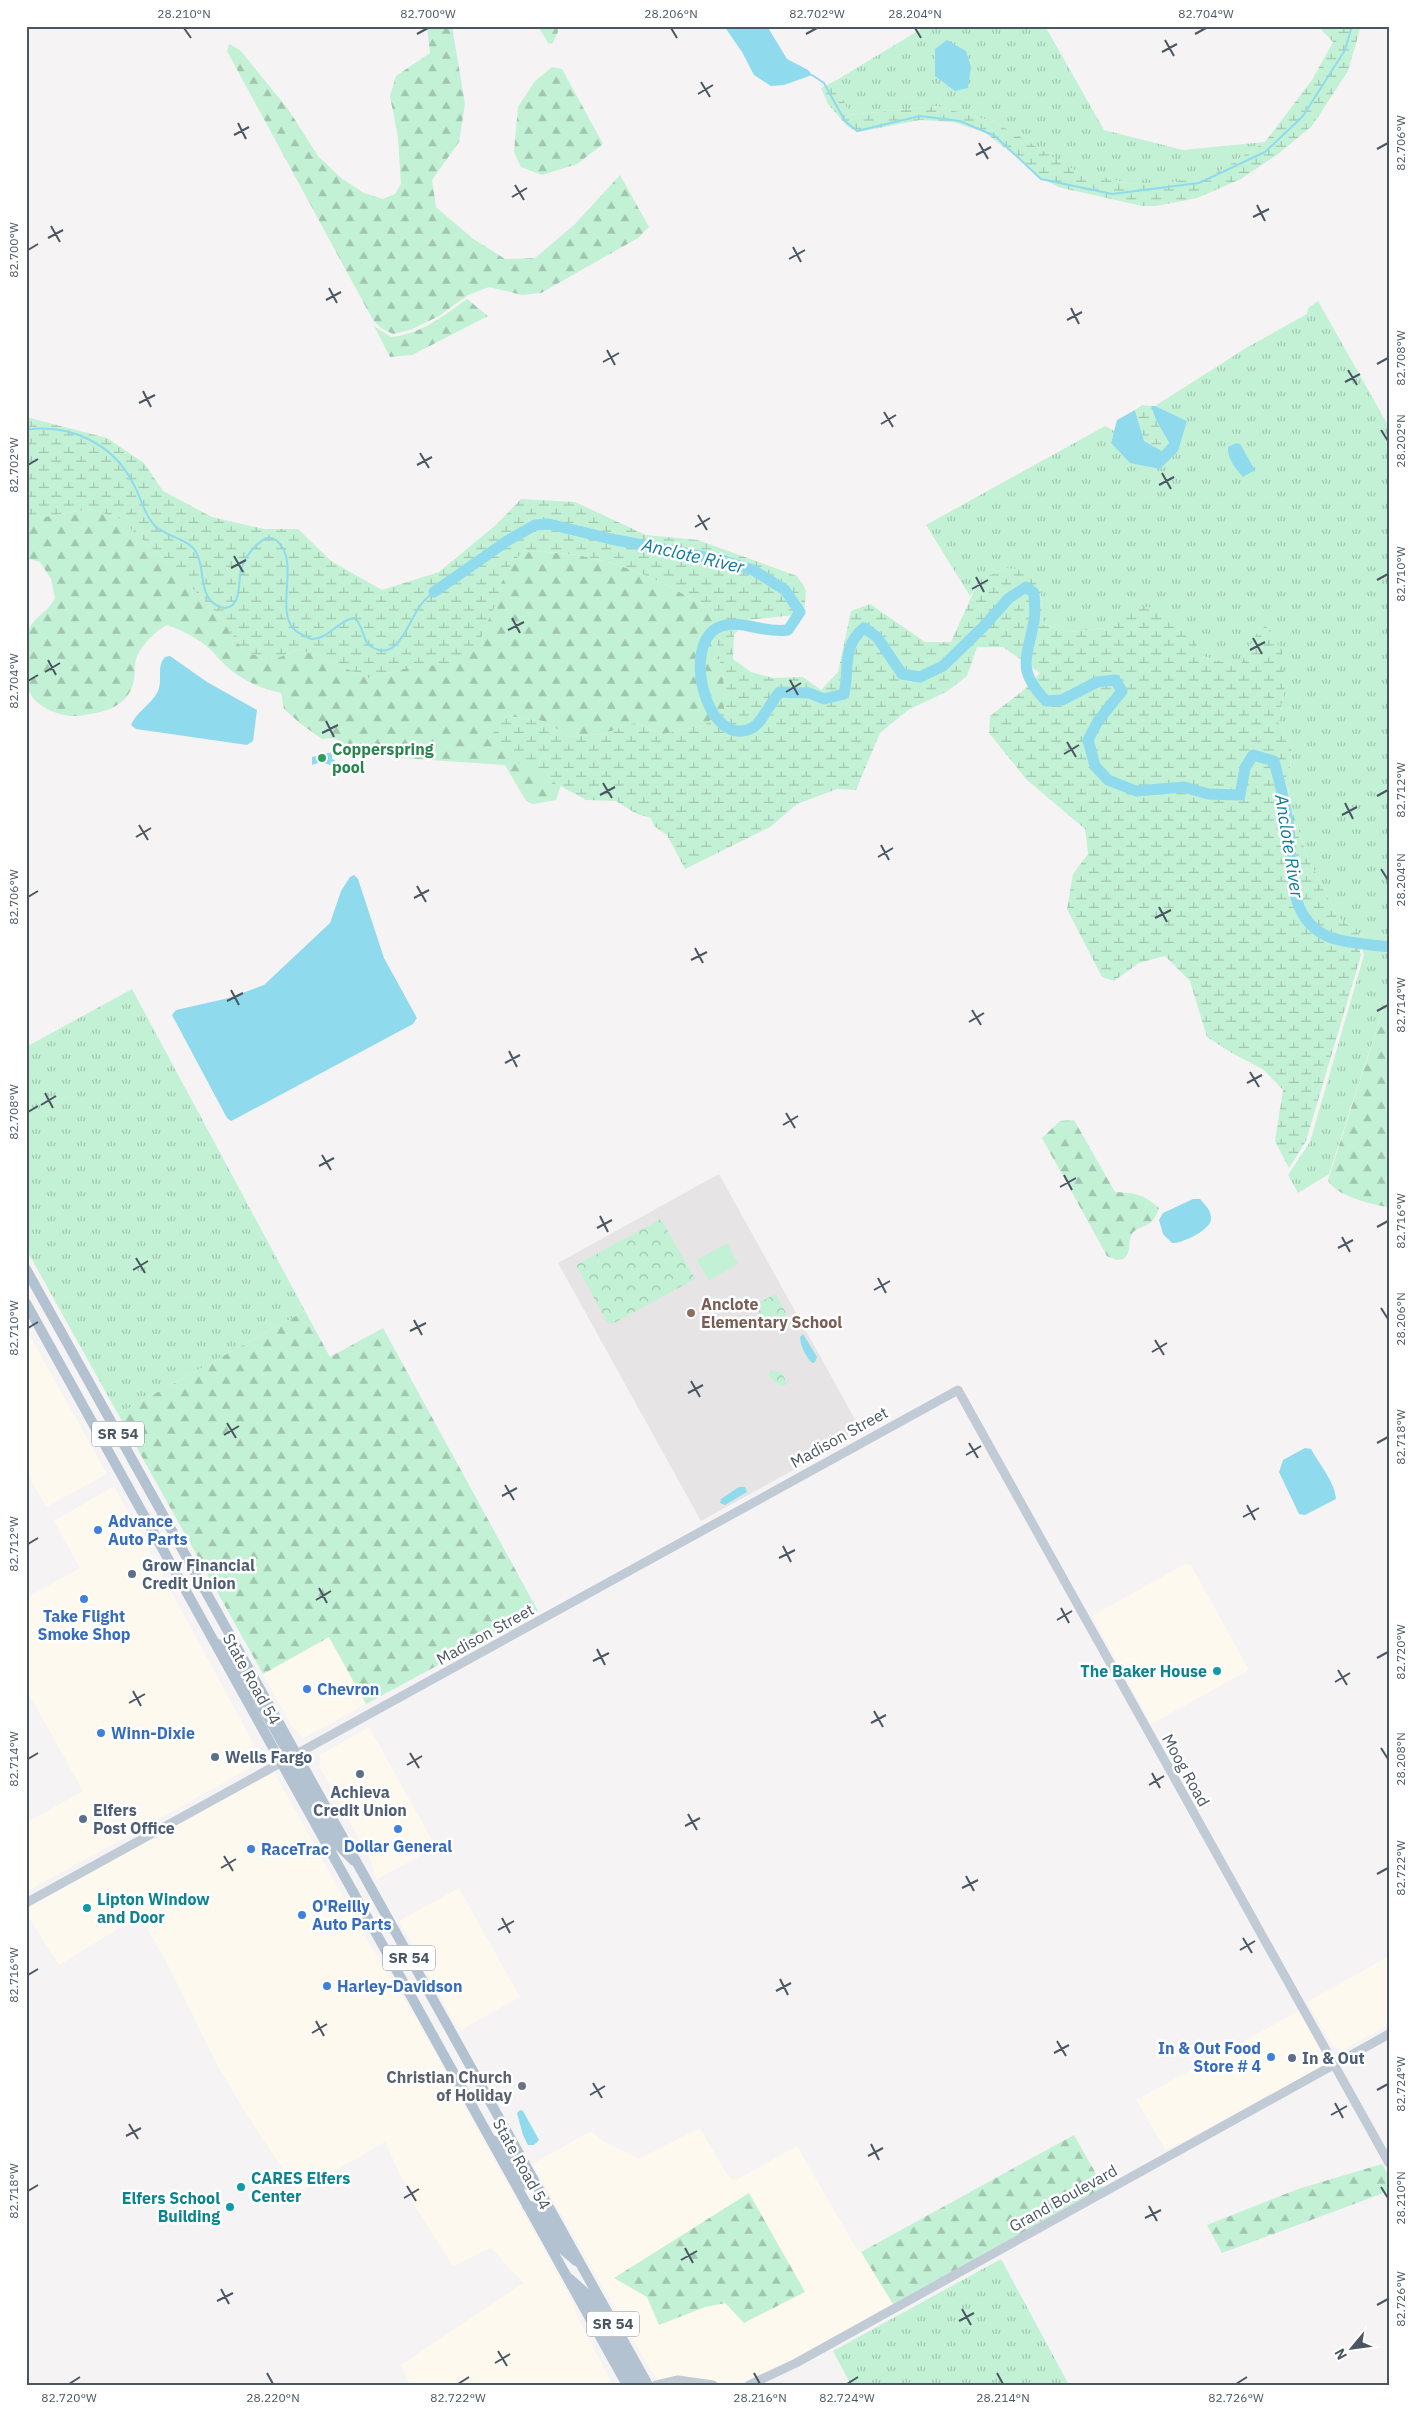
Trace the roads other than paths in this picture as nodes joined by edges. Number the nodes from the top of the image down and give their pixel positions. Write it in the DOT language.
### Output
graph roads {
  1 [pos="26,1269"];
  2 [pos="26,1303"];
  3 [pos="958,1390"];
  4 [pos="290,1759"];
  5 [pos="26,1903"];
  6 [pos="1389,2034"];
  7 [pos="1335,2065"];
  8 [pos="491,2140"];
  9 [pos="1389,2163"];
  10 [pos="535,2185"];
  11 [pos="527,2206"];
  12 [pos="579,2262"];
  13 [pos="567,2277"];
  14 [pos="626,2385"];
  15 [pos="638,2385"];
  16 [pos="648,2385"];
  17 [pos="656,2385"];
  18 [pos="713,2385"];
  19 [pos="749,2385"];
  1 -- 4 [label="main road, State Road 54 / SR 54"];
  2 -- 4 [label="main road, State Road 54 / SR 54"];
  3 -- 4 [label="street, Madison Street"];
  3 -- 7 [label="street, Moog Road"];
  4 -- 5 [label="street, Madison Street"];
  4 -- 8 [label="main road, State Road 54 / SR 54"];
  4 -- 10 [label="main road, State Road 54 / SR 54"];
  6 -- 7 [label="street, Grand Boulevard"];
  7 -- 9 [label="street, Moog Road"];
  7 -- 19 [label="street, Grand Boulevard"];
  8 -- 10 [label="main road"];
  8 -- 11 [label="main road, State Road 54 / SR 54"];
  10 -- 12 [label="main road, State Road 54 / SR 54"];
  11 -- 12 [label="main road"];
  11 -- 13 [label="main road, State Road 54 / SR 54"];
  12 -- 16 [label="main road, State Road 54 / SR 54"];
  13 -- 14 [label="main road, State Road 54 / SR 54"];
  13 -- 15 [label="main road"];
  17 -- 18 [label="street"];
}
